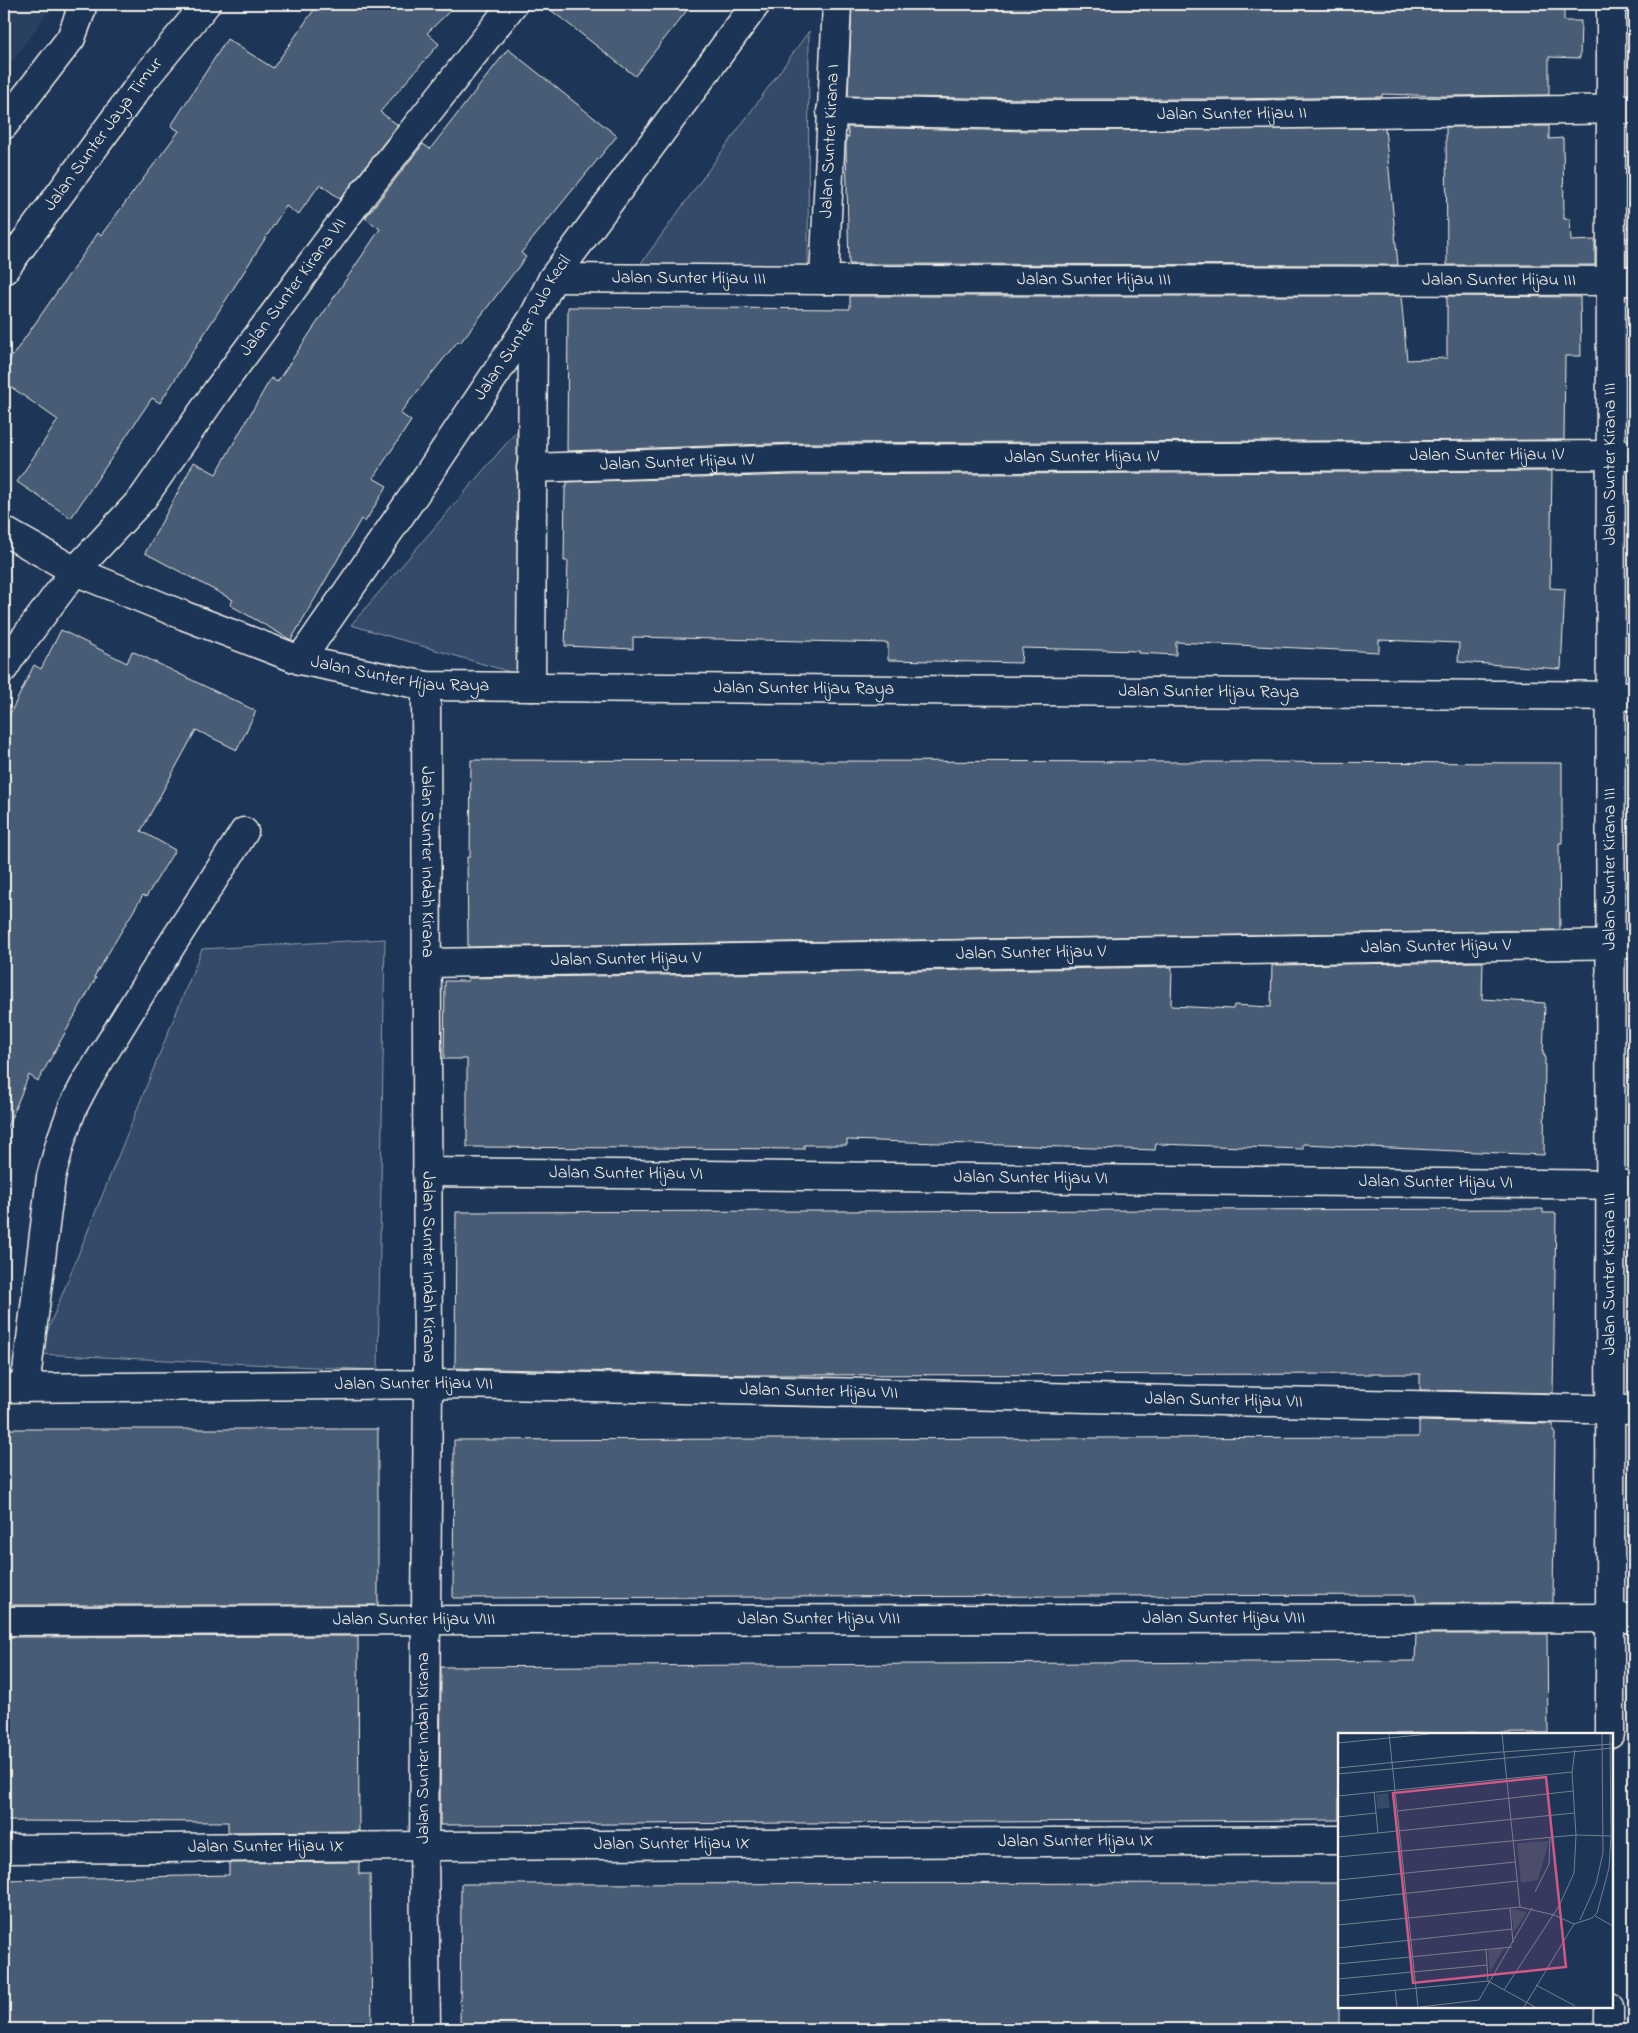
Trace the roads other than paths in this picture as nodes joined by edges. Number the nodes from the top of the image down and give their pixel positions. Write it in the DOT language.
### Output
graph roads {
  1 [pos="78,4"];
  2 [pos="206,4"];
  3 [pos="513,4"];
  4 [pos="756,4"];
  5 [pos="837,4"];
  6 [pos="1611,4"];
  7 [pos="1623,109"];
  8 [pos="831,111"];
  9 [pos="4,125"];
  10 [pos="4,270"];
  11 [pos="553,278"];
  12 [pos="824,280"];
  13 [pos="1623,281"];
  14 [pos="532,318"];
  15 [pos="1623,455"];
  16 [pos="531,468"];
  17 [pos="4,531"];
  18 [pos="74,571"];
  19 [pos="300,660"];
  20 [pos="4,668"];
  21 [pos="426,686"];
  22 [pos="532,687"];
  23 [pos="1623,696"];
  24 [pos="244,832"];
  25 [pos="1623,944"];
  26 [pos="426,963"];
  27 [pos="427,1172"];
  28 [pos="1622,1185"];
  29 [pos="428,1384"];
  30 [pos="14,1388"];
  31 [pos="1622,1410"];
  32 [pos="1622,1618"];
  33 [pos="425,1620"];
  34 [pos="4,1621"];
  35 [pos="1610,1733"];
  36 [pos="1338,1840"];
  37 [pos="424,1847"];
  38 [pos="4,1849"];
  39 [pos="1609,2008"];
  40 [pos="426,2029"];
  41 [pos="1609,2029"];
  1 -- 9 [label="street"];
  2 -- 10 [label="street, Jalan Sunter Jaya Timur"];
  3 -- 18 [label="street, Jalan Sunter Kirana VII"];
  4 -- 11 [label="street, Jalan Sunter Pulo Kecil"];
  5 -- 8 [label="street, Jalan Sunter Kirana I"];
  6 -- 7 [label="street, Jalan Sunter Kirana III"];
  7 -- 8 [label="street, Jalan Sunter Hijau II"];
  7 -- 13 [label="street, Jalan Sunter Kirana III"];
  8 -- 12 [label="street, Jalan Sunter Kirana I"];
  11 -- 12 [label="street, Jalan Sunter Hijau III"];
  11 -- 14 [label="street, Jalan Sunter Pulo Kecil"];
  12 -- 13 [label="street, Jalan Sunter Hijau III"];
  13 -- 15 [label="street, Jalan Sunter Kirana III"];
  14 -- 16 [label="street"];
  14 -- 19 [label="street, Jalan Sunter Pulo Kecil"];
  15 -- 16 [label="street, Jalan Sunter Hijau IV"];
  15 -- 23 [label="street, Jalan Sunter Kirana III"];
  16 -- 22 [label="street"];
  17 -- 18 [label="street, Jalan Sunter Hijau Raya"];
  18 -- 19 [label="street, Jalan Sunter Hijau Raya"];
  18 -- 20 [label="street, Jalan Sunter Kirana VII"];
  19 -- 21 [label="street, Jalan Sunter Hijau Raya"];
  21 -- 22 [label="street, Jalan Sunter Hijau Raya"];
  21 -- 26 [label="street, Jalan Sunter Indah Kirana"];
  22 -- 23 [label="street, Jalan Sunter Hijau Raya"];
  23 -- 25 [label="street, Jalan Sunter Kirana III"];
  24 -- 30 [label="street"];
  25 -- 26 [label="street, Jalan Sunter Hijau V"];
  25 -- 28 [label="street, Jalan Sunter Kirana III"];
  26 -- 27 [label="street, Jalan Sunter Indah Kirana"];
  27 -- 28 [label="street, Jalan Sunter Hijau VI"];
  27 -- 29 [label="street, Jalan Sunter Indah Kirana"];
  28 -- 31 [label="street, Jalan Sunter Kirana III"];
  29 -- 30 [label="street, Jalan Sunter Hijau VII"];
  29 -- 31 [label="street, Jalan Sunter Hijau VII"];
  29 -- 33 [label="street, Jalan Sunter Indah Kirana"];
  31 -- 32 [label="street, Jalan Sunter Kirana III"];
  32 -- 33 [label="street, Jalan Sunter Hijau VIII"];
  32 -- 35 [label="street, Jalan Sunter Kirana III"];
  33 -- 34 [label="street, Jalan Sunter Hijau VIII"];
  33 -- 37 [label="street, Jalan Sunter Indah Kirana"];
  36 -- 37 [label="street, Jalan Sunter Hijau IX"];
  37 -- 38 [label="street, Jalan Sunter Hijau IX"];
  37 -- 40 [label="street, Jalan Sunter Indah Kirana"];
  39 -- 41 [label="street"];
}
